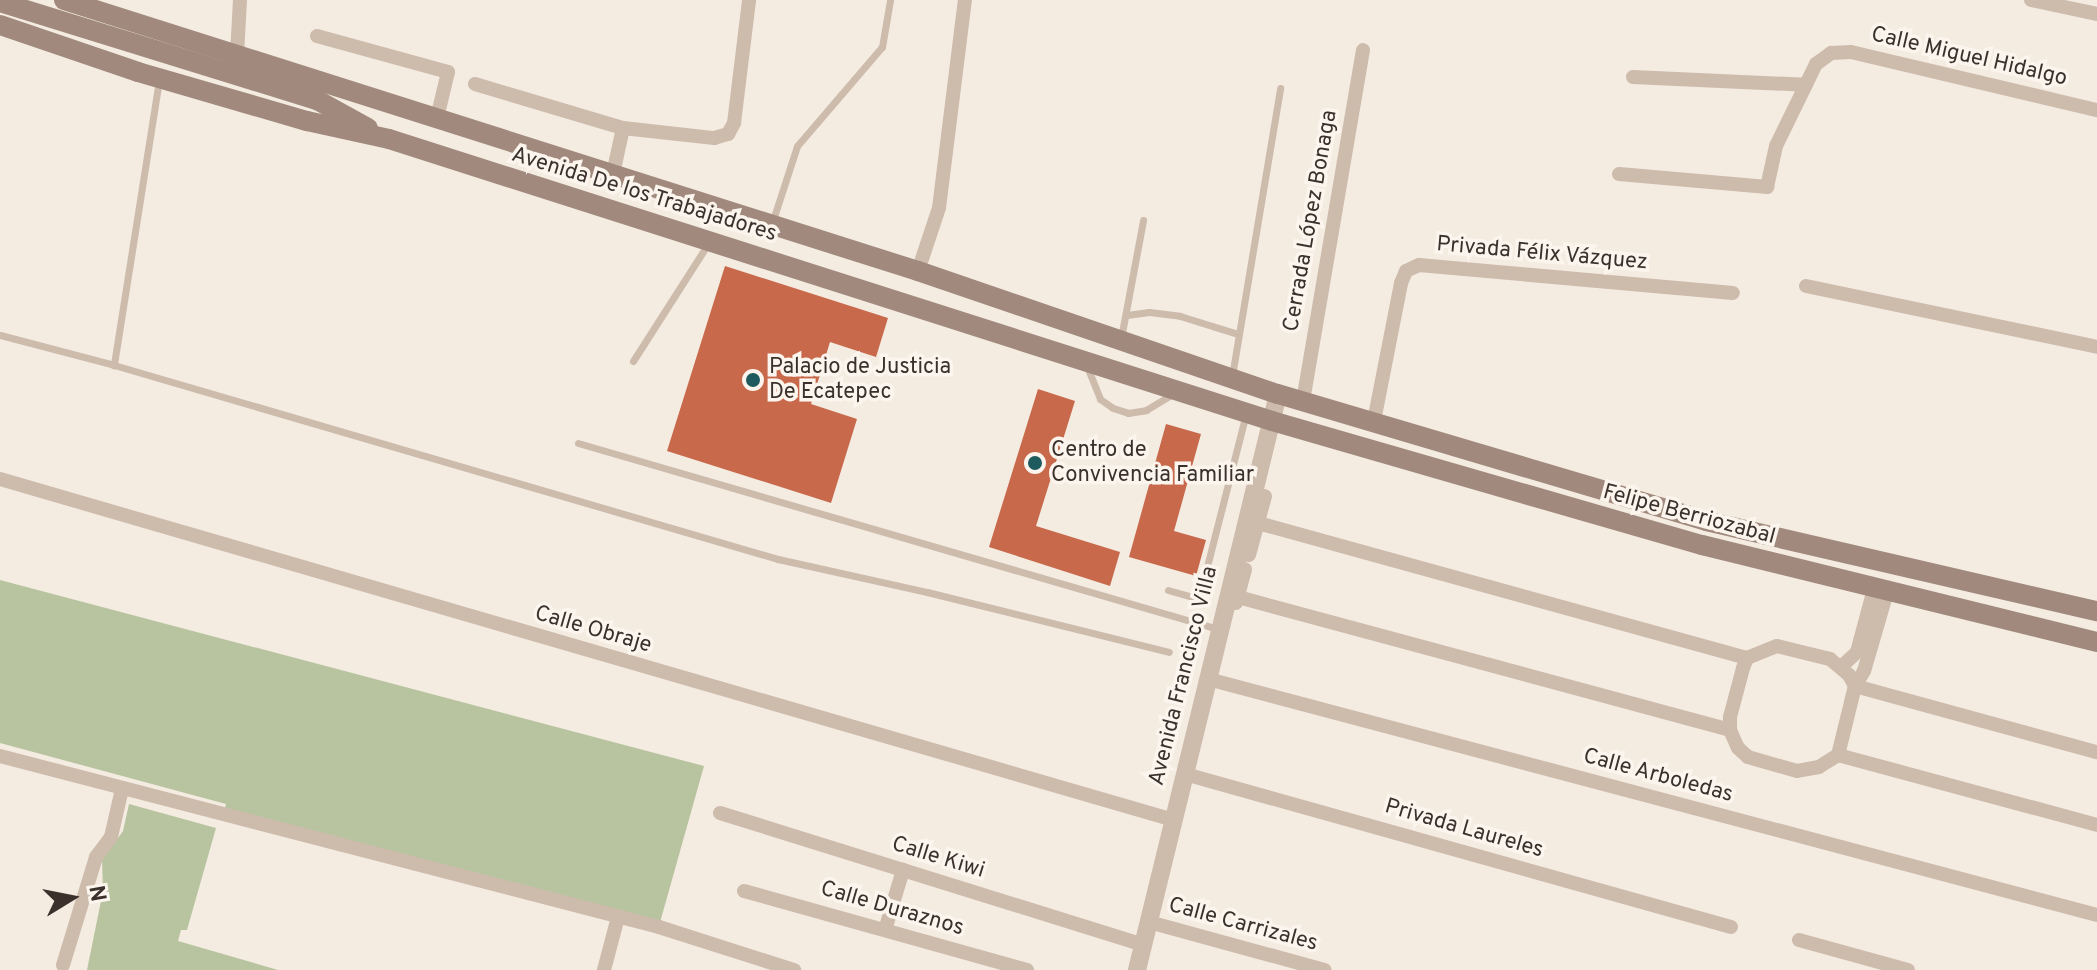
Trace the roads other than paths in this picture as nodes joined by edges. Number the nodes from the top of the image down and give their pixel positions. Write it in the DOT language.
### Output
graph roads {
  1 [pos="64,0"];
  2 [pos="240,0"];
  3 [pos="749,0"];
  4 [pos="890,0"];
  5 [pos="965,0"];
  6 [pos="2031,0"];
  7 [pos="0,2"];
  8 [pos="2097,14"];
  9 [pos="0,25"];
  10 [pos="317,36"];
  11 [pos="1363,50"];
  12 [pos="237,55"];
  13 [pos="1633,77"];
  14 [pos="159,78"];
  15 [pos="475,84"];
  16 [pos="1806,85"];
  17 [pos="1280,88"];
  18 [pos="2097,110"];
  19 [pos="437,118"];
  20 [pos="623,128"];
  21 [pos="389,139"];
  22 [pos="613,174"];
  23 [pos="1619,174"];
  24 [pos="1143,220"];
  25 [pos="772,225"];
  26 [pos="710,240"];
  27 [pos="918,271"];
  28 [pos="1806,286"];
  29 [pos="1733,293"];
  30 [pos="1127,315"];
  31 [pos="1238,334"];
  32 [pos="0,335"];
  33 [pos="1121,340"];
  34 [pos="2097,347"];
  35 [pos="1084,358"];
  36 [pos="633,361"];
  37 [pos="114,365"];
  38 [pos="1232,378"];
  39 [pos="1180,390"];
  40 [pos="1278,394"];
  41 [pos="1303,401"];
  42 [pos="1246,412"];
  43 [pos="1272,421"];
  44 [pos="1374,421"];
  45 [pos="578,443"];
  46 [pos="0,479"];
  47 [pos="1265,496"];
  48 [pos="1258,523"];
  49 [pos="1168,590"];
  50 [pos="1881,591"];
  51 [pos="1238,597"];
  52 [pos="2097,611"];
  53 [pos="1225,628"];
  54 [pos="2097,642"];
  55 [pos="1169,652"];
  56 [pos="1747,658"];
  57 [pos="1841,667"];
  58 [pos="1208,679"];
  59 [pos="1855,686"];
  60 [pos="1730,730"];
  61 [pos="2097,752"];
  62 [pos="1838,755"];
  63 [pos="0,756"];
  64 [pos="1185,774"];
  65 [pos="122,789"];
  66 [pos="720,813"];
  67 [pos="1174,820"];
  68 [pos="2097,825"];
  69 [pos="903,870"];
  70 [pos="744,891"];
  71 [pos="2097,915"];
  72 [pos="618,917"];
  73 [pos="1149,922"];
  74 [pos="1731,927"];
  75 [pos="885,930"];
  76 [pos="1799,940"];
  77 [pos="1143,945"];
  78 [pos="63,965"];
  79 [pos="786,969"];
  80 [pos="604,970"];
  81 [pos="1027,970"];
  82 [pos="1137,970"];
  83 [pos="1325,970"];
  84 [pos="1908,970"];
  1 -- 12 [label="main road, Avenida De los Trabajadores"];
  2 -- 12 [label="street"];
  3 -- 20 [label="street"];
  4 -- 25 [label="lane"];
  5 -- 27 [label="street"];
  6 -- 8 [label="street"];
  7 -- 21 [label="main road"];
  9 -- 14 [label="main road, Avenida De los Trabajadores"];
  10 -- 19 [label="street"];
  11 -- 41 [label="street, Cerrada López Bonaga"];
  12 -- 19 [label="main road, Avenida De los Trabajadores"];
  13 -- 16 [label="street"];
  14 -- 21 [label="main road, Avenida De los Trabajadores"];
  14 -- 37 [label="lane"];
  15 -- 20 [label="street"];
  16 -- 18 [label="street, Calle Miguel Hidalgo"];
  16 -- 23 [label="street"];
  17 -- 31 [label="lane"];
  19 -- 22 [label="main road, Avenida De los Trabajadores"];
  20 -- 22 [label="street"];
  21 -- 26 [label="main road, Avenida De los Trabajadores"];
  22 -- 25 [label="main road, Avenida De los Trabajadores"];
  24 -- 30 [label="lane"];
  25 -- 27 [label="main road, Avenida De los Trabajadores"];
  26 -- 35 [label="main road, Avenida De los Trabajadores"];
  26 -- 36 [label="lane"];
  27 -- 33 [label="main road, Avenida De los Trabajadores"];
  28 -- 34 [label="street"];
  29 -- 44 [label="street, Privada Félix Vázquez"];
  30 -- 31 [label="lane"];
  30 -- 33 [label="lane"];
  31 -- 38 [label="lane"];
  32 -- 37 [label="lane"];
  33 -- 38 [label="main road, Avenida De los Trabajadores"];
  35 -- 39 [label="main road, Avenida De los Trabajadores"];
  35 -- 39 [label="lane"];
  37 -- 55 [label="lane"];
  38 -- 40 [label="main road, Avenida De los Trabajadores"];
  39 -- 42 [label="main road, Avenida De los Trabajadores"];
  40 -- 41 [label="main road, Felipe Berriozabal"];
  40 -- 43 [label="street, Avenida Francisco Villa"];
  41 -- 44 [label="main road, Felipe Berriozabal"];
  42 -- 43 [label="main road, Avenida De los Trabajadores"];
  42 -- 49 [label="lane"];
  43 -- 50 [label="main road, Felipe Berriozabal"];
  43 -- 53 [label="street, Avenida Francisco Villa"];
  44 -- 52 [label="main road, Felipe Berriozabal"];
  45 -- 53 [label="lane"];
  46 -- 67 [label="street, Calle Obraje"];
  47 -- 48 [label="street"];
  48 -- 51 [label="street"];
  48 -- 56 [label="street"];
  50 -- 54 [label="main road, Felipe Berriozabal"];
  50 -- 57 [label="street"];
  50 -- 59 [label="street"];
  51 -- 53 [label="street"];
  51 -- 60 [label="street"];
  53 -- 58 [label="street, Avenida Francisco Villa"];
  56 -- 57 [label="street"];
  56 -- 60 [label="street"];
  57 -- 59 [label="street"];
  58 -- 64 [label="street, Avenida Francisco Villa"];
  58 -- 71 [label="street, Calle Arboledas"];
  59 -- 61 [label="street"];
  59 -- 62 [label="street"];
  60 -- 62 [label="street"];
  62 -- 68 [label="street"];
  63 -- 65 [label="street"];
  64 -- 67 [label="street, Avenida Francisco Villa"];
  64 -- 74 [label="street, Privada Laureles"];
  65 -- 72 [label="street"];
  65 -- 78 [label="street"];
  66 -- 69 [label="street, Calle Kiwi"];
  67 -- 73 [label="street, Avenida Francisco Villa"];
  69 -- 75 [label="street"];
  69 -- 77 [label="street, Calle Kiwi"];
  70 -- 75 [label="street, Calle Duraznos"];
  72 -- 79 [label="street"];
  72 -- 80 [label="street"];
  73 -- 77 [label="street, Avenida Francisco Villa"];
  73 -- 83 [label="street, Calle Carrizales"];
  75 -- 81 [label="street, Calle Duraznos"];
  76 -- 84 [label="street"];
  77 -- 82 [label="street, Avenida Francisco Villa"];
}
